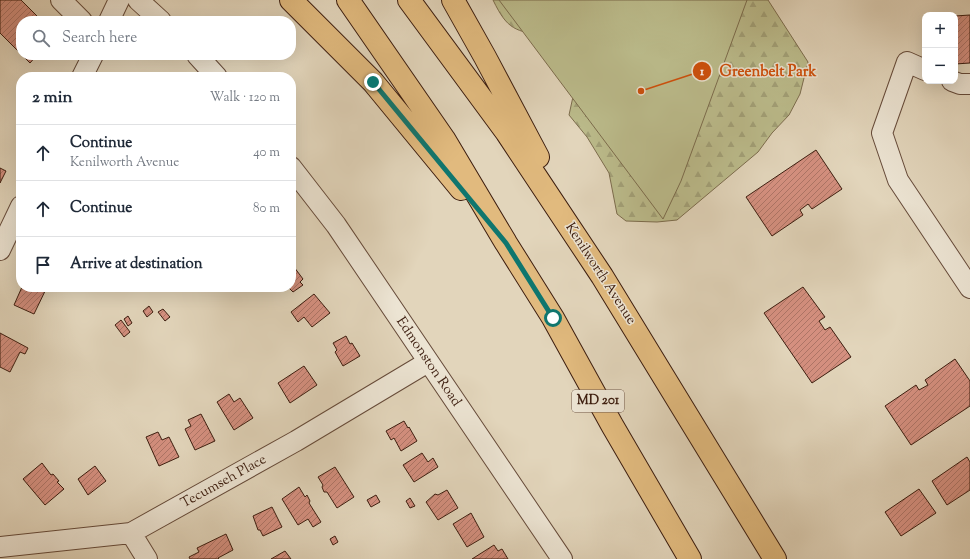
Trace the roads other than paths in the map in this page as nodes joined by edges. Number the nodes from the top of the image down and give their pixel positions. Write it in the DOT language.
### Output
graph roads {
  1 [pos="61,0"];
  2 [pos="119,0"];
  3 [pos="138,0"];
  4 [pos="291,0"];
  5 [pos="348,0"];
  6 [pos="408,0"];
  7 [pos="453,0"];
  8 [pos="77,16"];
  9 [pos="111,16"];
  10 [pos="156,16"];
  11 [pos="90,60"];
  12 [pos="201,60"];
  13 [pos="922,69"];
  14 [pos="84,72"];
  15 [pos="212,72"];
  16 [pos="958,83"];
  17 [pos="970,84"];
  18 [pos="296,173"];
  19 [pos="16,216"];
  20 [pos="506,243"];
  21 [pos="0,250"];
  22 [pos="602,276"];
  23 [pos="967,276"];
  24 [pos="428,362"];
  25 [pos="131,532"];
  26 [pos="0,546"];
  27 [pos="147,559"];
  28 [pos="562,559"];
  29 [pos="690,559"];
  30 [pos="775,559"];
  1 -- 8 [label="street"];
  2 -- 9 [label="street"];
  3 -- 10 [label="street"];
  4 -- 20 [label="main road"];
  5 -- 20 [label="main road, MD 201"];
  6 -- 22 [label="main road, Kenilworth Avenue"];
  7 -- 22 [label="main road"];
  11 -- 14 [label="street"];
  12 -- 15 [label="street"];
  13 -- 23 [label="street"];
  16 -- 17 [label="street"];
  18 -- 24 [label="street, Edmonston Road"];
  19 -- 21 [label="street"];
  20 -- 29 [label="main road, MD 201"];
  22 -- 30 [label="main road, Kenilworth Avenue"];
  24 -- 25 [label="street, Tecumseh Place"];
  24 -- 28 [label="street, Edmonston Road"];
  25 -- 26 [label="street, Tecumseh Place"];
  25 -- 27 [label="street"];
}
